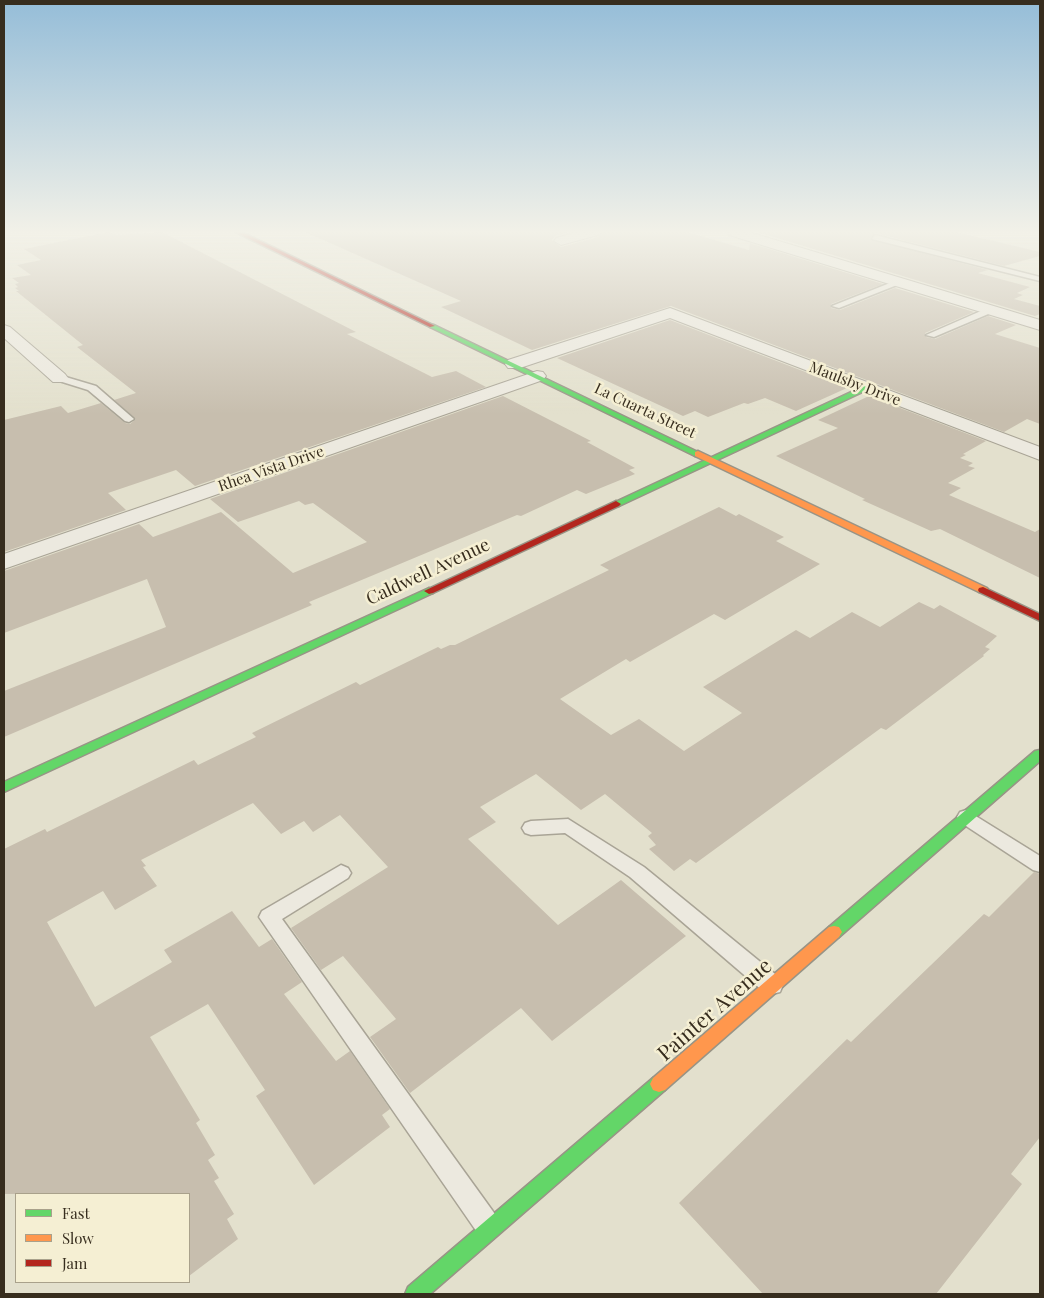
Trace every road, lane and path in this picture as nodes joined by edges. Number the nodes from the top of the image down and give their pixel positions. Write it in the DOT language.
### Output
graph roads {
  1 [pos="364,293"];
  2 [pos="872,293"];
  3 [pos="931,293"];
  4 [pos="836,306"];
  5 [pos="990,310"];
  6 [pos="1040,325"];
  7 [pos="4,330"];
  8 [pos="931,335"];
  9 [pos="514,364"];
  10 [pos="537,376"];
  11 [pos="59,378"];
  12 [pos="867,388"];
  13 [pos="129,418"];
  14 [pos="1039,453"];
  15 [pos="712,460"];
  16 [pos="4,562"];
  17 [pos="1040,618"];
  18 [pos="1040,754"];
  19 [pos="4,787"];
  20 [pos="966,817"];
  21 [pos="531,828"];
  22 [pos="1040,865"];
  23 [pos="341,873"];
  24 [pos="772,985"];
  25 [pos="490,1229"];
  26 [pos="415,1294"];
  1 -- 9 [label="street, La Cuarta Street"];
  2 -- 4 [label="lane"];
  3 -- 5 [label="street"];
  5 -- 6 [label="street"];
  5 -- 8 [label="lane"];
  7 -- 11 [label="street"];
  9 -- 10 [label="street, La Cuarta Street"];
  9 -- 12 [label="street, Maulsby Drive"];
  10 -- 15 [label="street, La Cuarta Street"];
  10 -- 16 [label="street, Rhea Vista Drive"];
  11 -- 13 [label="lane"];
  12 -- 14 [label="street, Maulsby Drive"];
  12 -- 15 [label="street, Caldwell Avenue"];
  15 -- 17 [label="street, La Cuarta Street"];
  15 -- 19 [label="street, Caldwell Avenue"];
  18 -- 20 [label="street, Painter Avenue"];
  20 -- 22 [label="lane"];
  20 -- 24 [label="street, Painter Avenue"];
  21 -- 24 [label="lane"];
  23 -- 25 [label="lane"];
  24 -- 25 [label="street, Painter Avenue"];
  25 -- 26 [label="street, Painter Avenue"];
}
